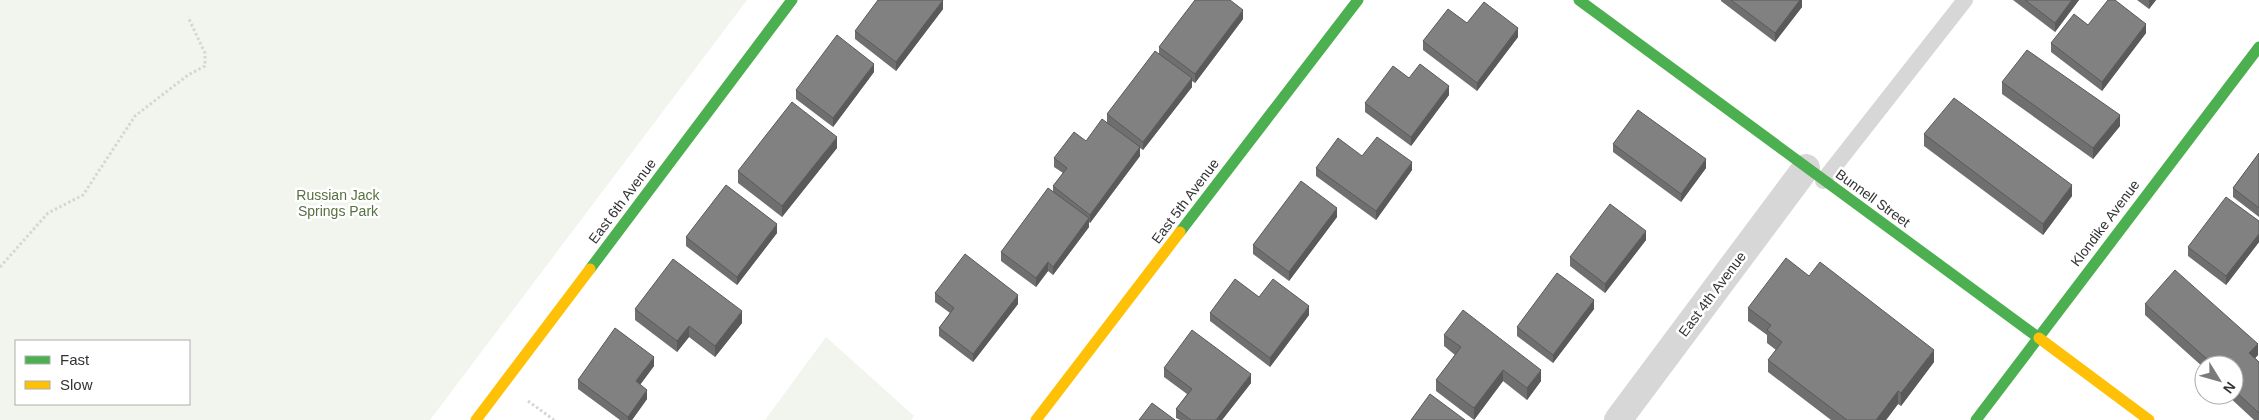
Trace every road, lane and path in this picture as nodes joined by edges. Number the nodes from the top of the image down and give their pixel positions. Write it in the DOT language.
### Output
graph roads {
  1 [pos="792,0"];
  2 [pos="1358,0"];
  3 [pos="1579,0"];
  4 [pos="1965,0"];
  5 [pos="188,17"];
  6 [pos="2259,47"];
  7 [pos="1814,175"];
  8 [pos="0,267"];
  9 [pos="2038,336"];
  10 [pos="476,420"];
  11 [pos="1036,420"];
  12 [pos="1618,420"];
  13 [pos="1976,420"];
  14 [pos="2149,420"];
  1 -- 10 [label="street, East 6th Avenue"];
  2 -- 11 [label="street, East 5th Avenue"];
  3 -- 7 [label="street, Bunnell Street"];
  4 -- 7 [label="lane"];
  5 -- 8 [label="path"];
  6 -- 9 [label="street, Klondike Avenue"];
  7 -- 9 [label="street, Bunnell Street"];
  7 -- 12 [label="street, East 4th Avenue"];
  9 -- 13 [label="street, Klondike Avenue"];
  9 -- 14 [label="street, Bunnell Street"];
}
